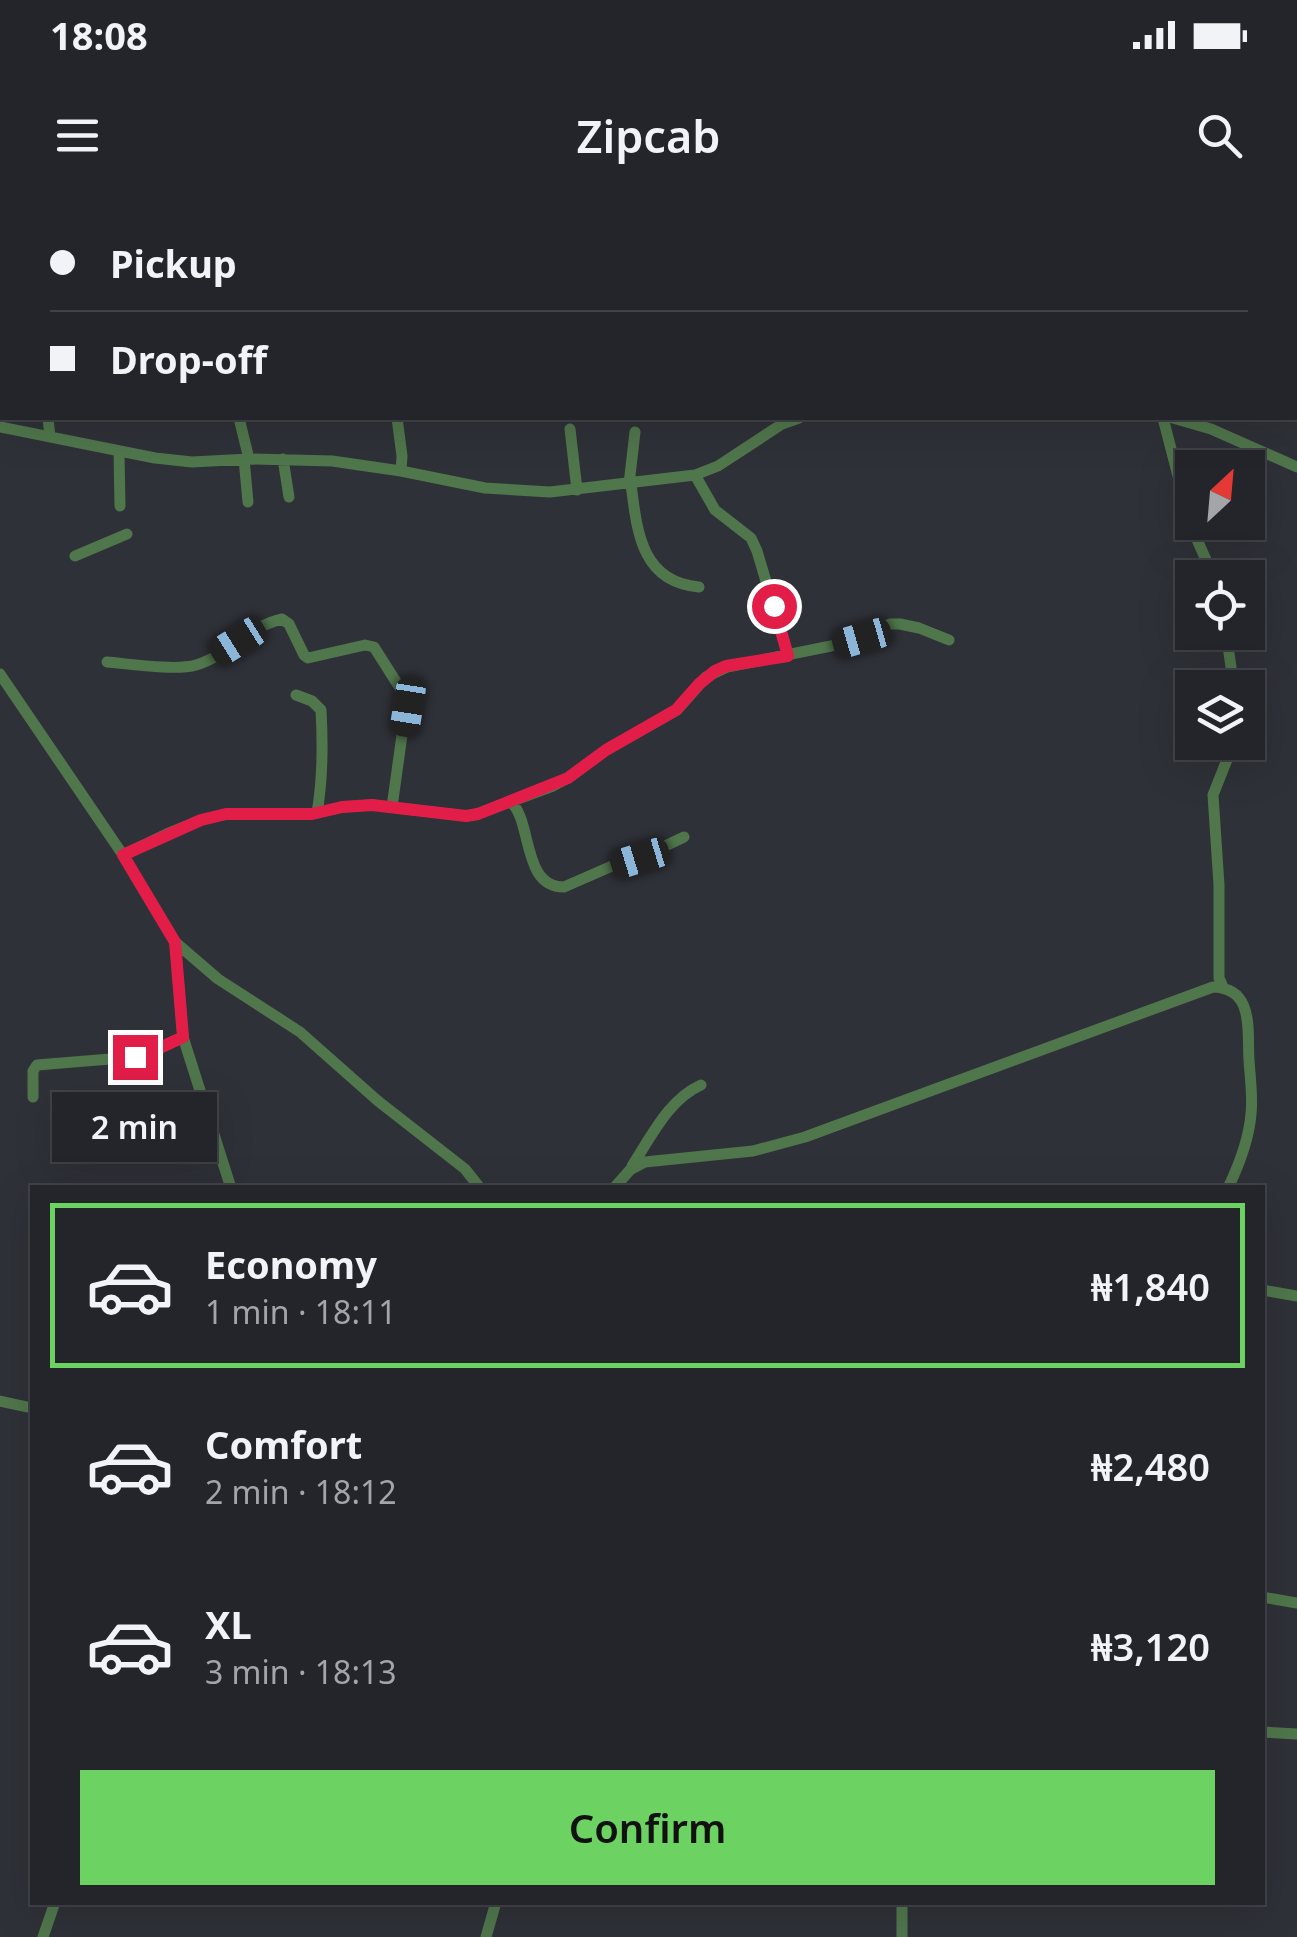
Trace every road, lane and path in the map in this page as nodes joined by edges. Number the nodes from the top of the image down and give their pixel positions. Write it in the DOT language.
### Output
graph roads {
  1 [pos="48,420"];
  2 [pos="239,420"];
  3 [pos="397,420"];
  4 [pos="793,420"];
  5 [pos="1164,420"];
  6 [pos="1180,420"];
  7 [pos="0,427"];
  8 [pos="570,429"];
  9 [pos="634,432"];
  10 [pos="50,437"];
  11 [pos="119,452"];
  12 [pos="246,459"];
  13 [pos="283,459"];
  14 [pos="1297,467"];
  15 [pos="402,471"];
  16 [pos="695,475"];
  17 [pos="630,484"];
  18 [pos="577,490"];
  19 [pos="288,497"];
  20 [pos="248,502"];
  21 [pos="120,506"];
  22 [pos="127,534"];
  23 [pos="75,556"];
  24 [pos="1206,560"];
  25 [pos="700,587"];
  26 [pos="949,640"];
  27 [pos="788,656"];
  28 [pos="107,662"];
  29 [pos="0,674"];
  30 [pos="296,695"];
  31 [pos="1227,760"];
  32 [pos="510,800"];
  33 [pos="392,807"];
  34 [pos="317,813"];
  35 [pos="684,837"];
  36 [pos="123,855"];
  37 [pos="175,942"];
  38 [pos="1223,987"];
  39 [pos="183,1037"];
  40 [pos="701,1085"];
  41 [pos="33,1097"];
  42 [pos="630,1170"];
  43 [pos="231,1185"];
  44 [pos="478,1185"];
  45 [pos="617,1185"];
  46 [pos="1229,1185"];
  47 [pos="1265,1291"];
  48 [pos="1297,1296"];
  49 [pos="0,1401"];
  50 [pos="30,1408"];
  51 [pos="1265,1598"];
  52 [pos="1297,1603"];
  53 [pos="1265,1732"];
  54 [pos="1297,1734"];
  55 [pos="54,1905"];
  56 [pos="495,1905"];
  57 [pos="902,1905"];
  58 [pos="43,1937"];
  59 [pos="486,1937"];
  60 [pos="902,1937"];
  1 -- 10 [label="street"];
  2 -- 12 [label="street"];
  3 -- 15 [label="street"];
  4 -- 16 [label="street"];
  5 -- 24 [label="street"];
  6 -- 14 [label="street"];
  7 -- 10 [label="street"];
  8 -- 18 [label="street"];
  9 -- 17 [label="street"];
  10 -- 11 [label="street"];
  11 -- 12 [label="street"];
  11 -- 21 [label="street"];
  12 -- 13 [label="street"];
  12 -- 20 [label="street"];
  13 -- 15 [label="street"];
  13 -- 19 [label="street"];
  15 -- 18 [label="street"];
  16 -- 17 [label="street"];
  16 -- 27 [label="street"];
  17 -- 18 [label="street"];
  17 -- 25 [label="street"];
  22 -- 23 [label="street"];
  26 -- 27 [label="street"];
  27 -- 32 [label="street"];
  28 -- 33 [label="street"];
  29 -- 36 [label="street"];
  30 -- 34 [label="street"];
  31 -- 38 [label="street"];
  32 -- 33 [label="street"];
  32 -- 35 [label="street"];
  33 -- 34 [label="street"];
  34 -- 36 [label="street"];
  36 -- 37 [label="street"];
  37 -- 39 [label="street"];
  37 -- 44 [label="street"];
  38 -- 42 [label="street"];
  38 -- 46 [label="street"];
  39 -- 41 [label="street"];
  39 -- 43 [label="street"];
  40 -- 42 [label="street"];
  42 -- 45 [label="street"];
  47 -- 48 [label="street"];
  49 -- 50 [label="street"];
  51 -- 52 [label="street"];
  53 -- 54 [label="street"];
  55 -- 58 [label="street"];
  56 -- 59 [label="street"];
  57 -- 60 [label="street"];
}
